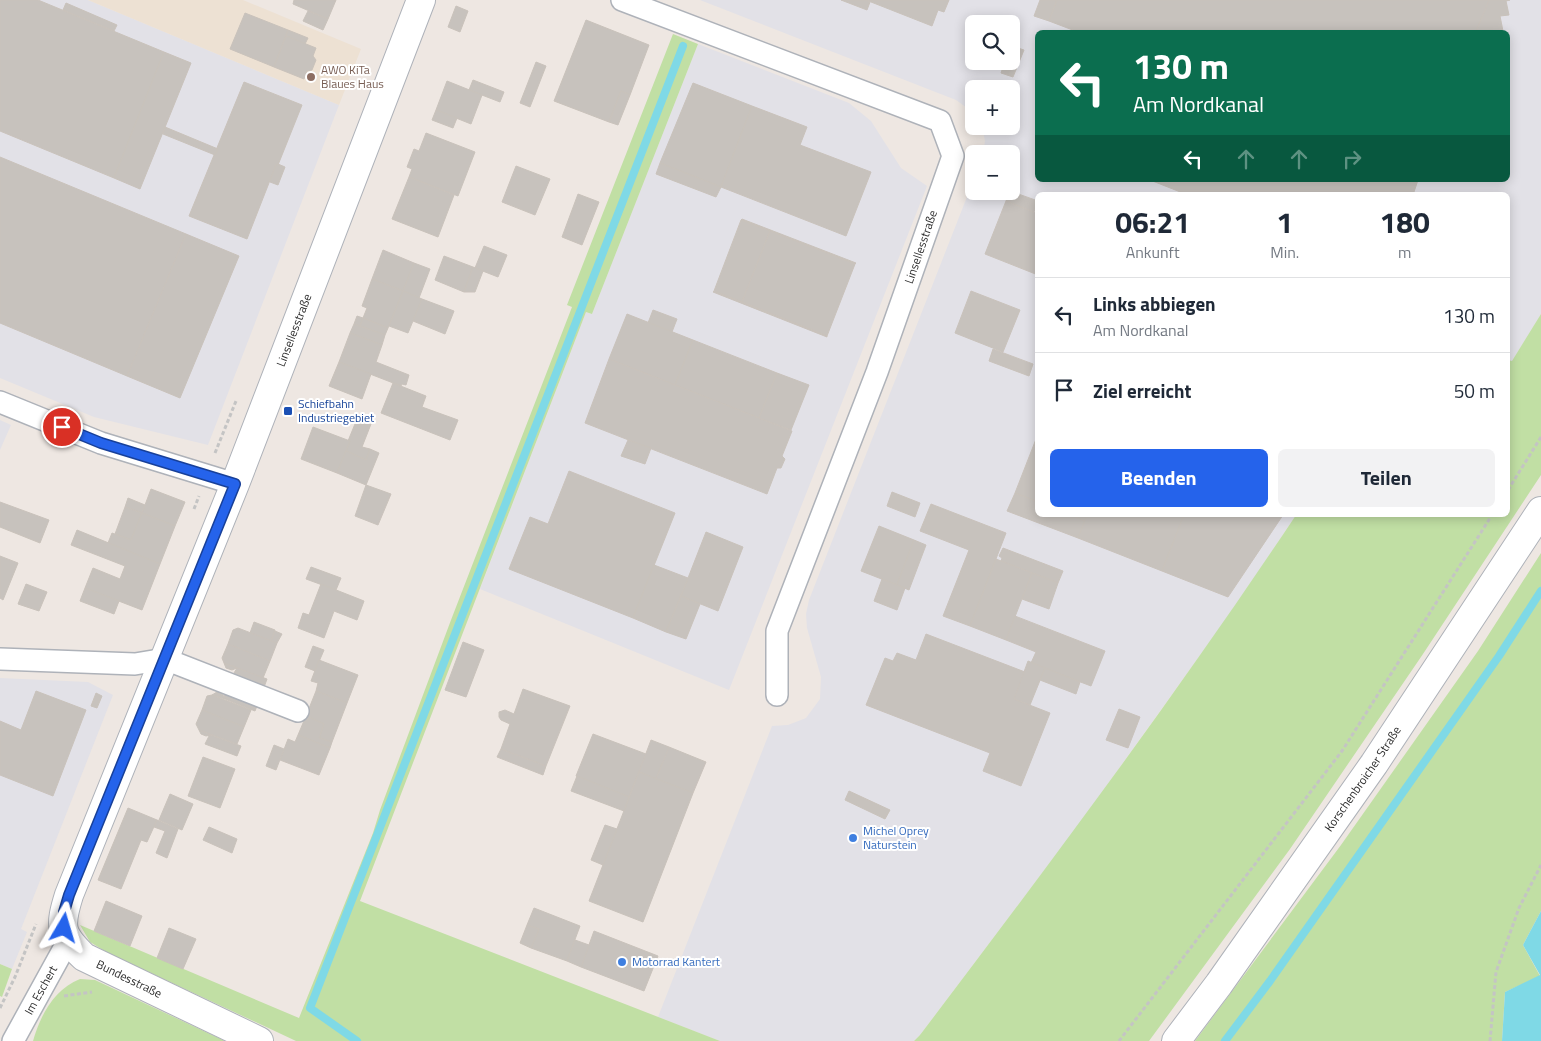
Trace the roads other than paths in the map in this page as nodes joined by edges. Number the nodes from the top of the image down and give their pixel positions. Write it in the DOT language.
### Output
graph roads {
  1 [pos="422,0"];
  2 [pos="622,0"];
  3 [pos="0,402"];
  4 [pos="235,484"];
  5 [pos="1541,510"];
  6 [pos="165,658"];
  7 [pos="0,659"];
  8 [pos="777,695"];
  9 [pos="298,711"];
  10 [pos="68,941"];
  11 [pos="13,1041"];
  12 [pos="260,1041"];
  13 [pos="1176,1041"];
  1 -- 4 [label="street, Linsellesstraße"];
  2 -- 8 [label="street, Linsellesstraße"];
  3 -- 4 [label="street"];
  4 -- 6 [label="street, Linsellesstraße"];
  5 -- 13 [label="street, Korschenbroicher Straße"];
  6 -- 7 [label="street"];
  6 -- 9 [label="street"];
  6 -- 10 [label="street, Linsellesstraße"];
  10 -- 11 [label="street, Im Eschert"];
  10 -- 12 [label="street, Bundesstraße"];
}
